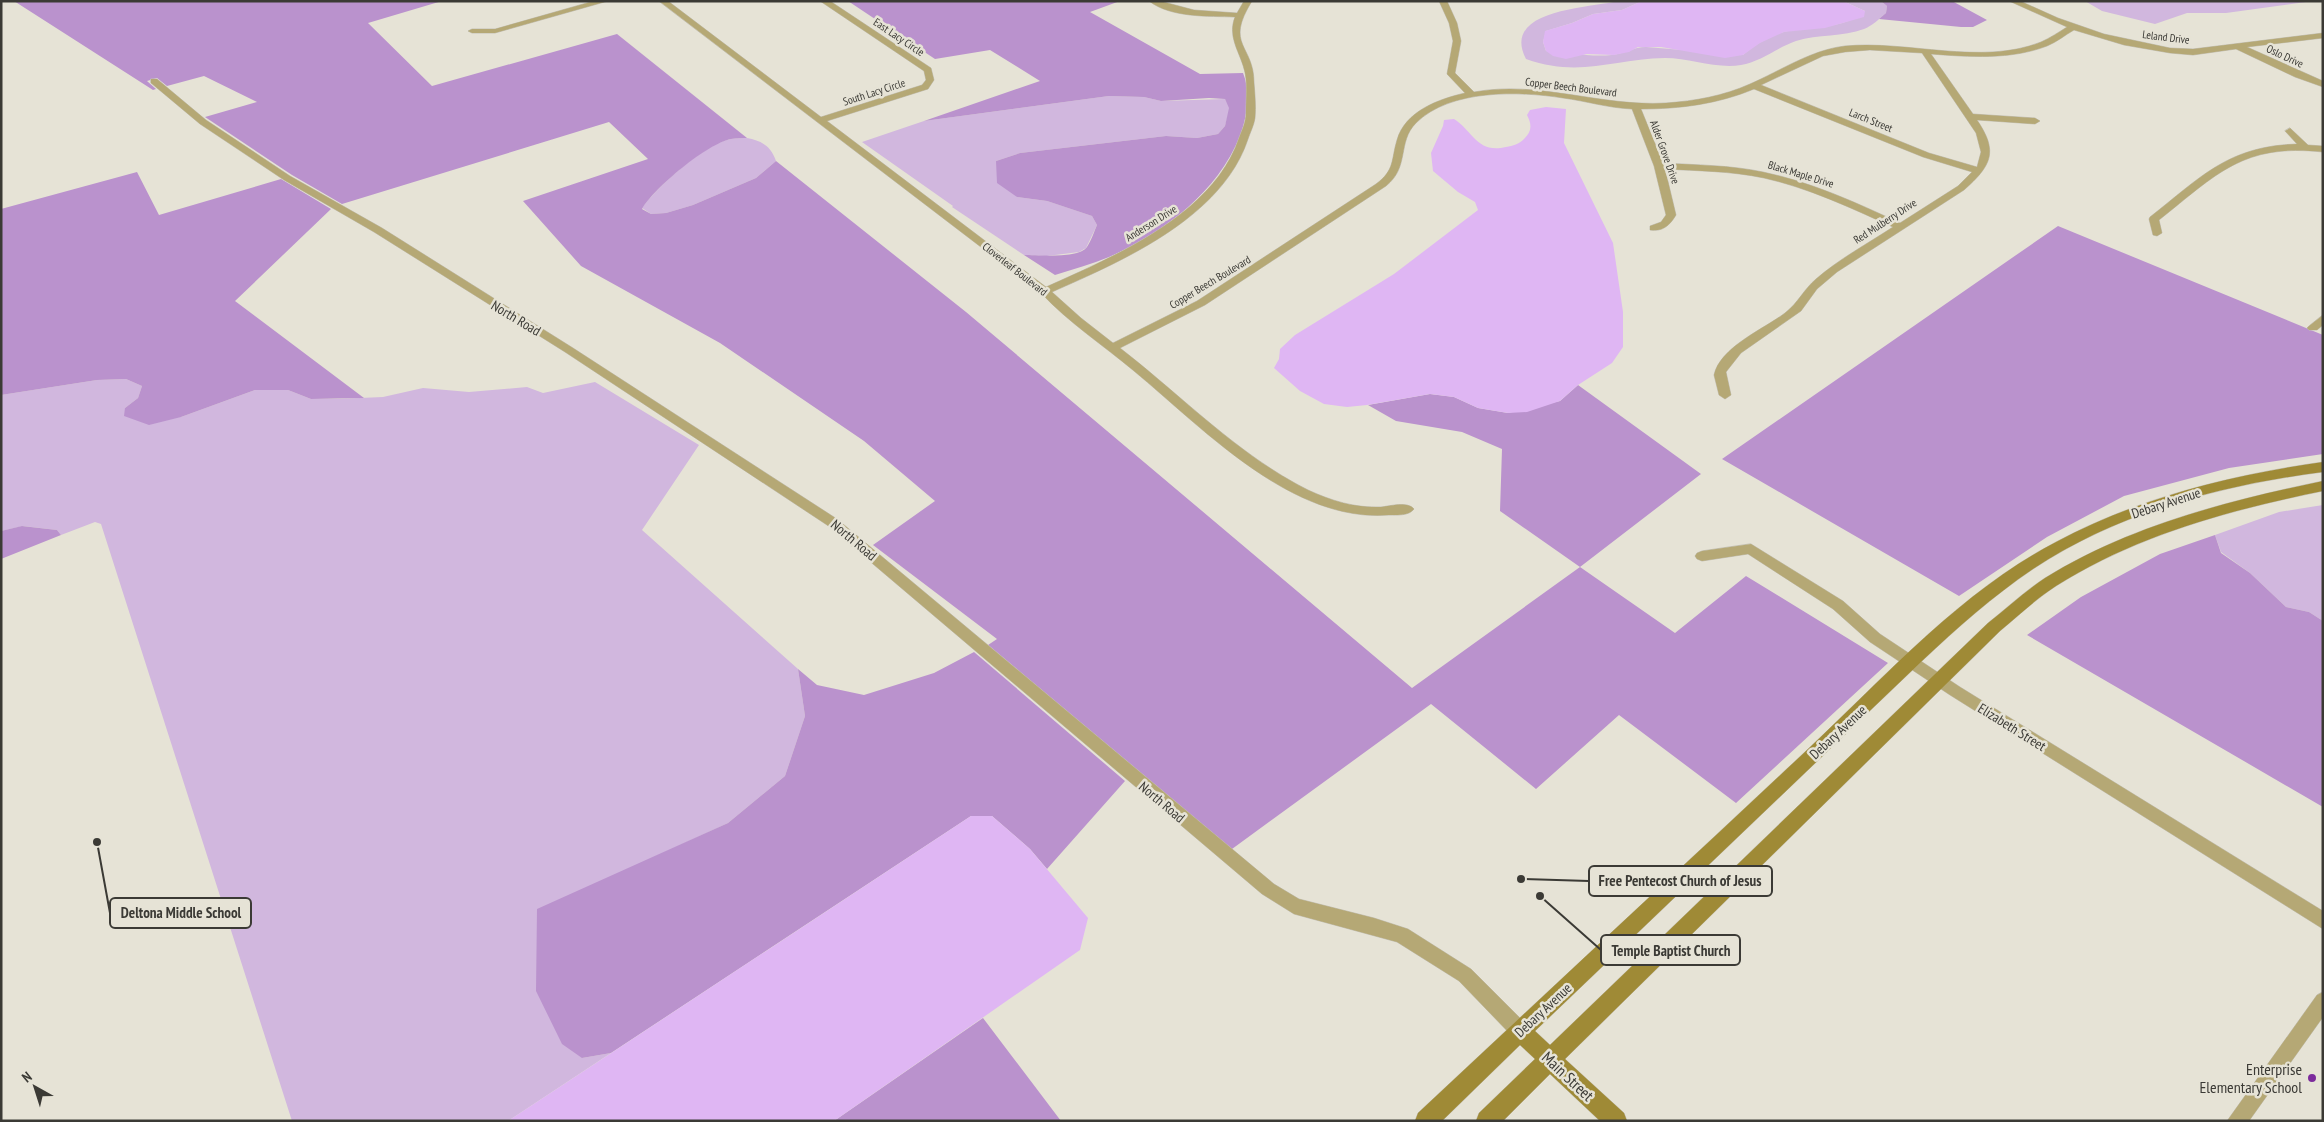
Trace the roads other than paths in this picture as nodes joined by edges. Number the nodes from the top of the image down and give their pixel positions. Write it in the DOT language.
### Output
graph roads {
  1 [pos="604,1"];
  2 [pos="663,1"];
  3 [pos="824,1"];
  4 [pos="1153,1"];
  5 [pos="1248,1"];
  6 [pos="1443,1"];
  7 [pos="2013,1"];
  8 [pos="1238,15"];
  9 [pos="2075,26"];
  10 [pos="472,31"];
  11 [pos="2323,35"];
  12 [pos="2239,47"];
  13 [pos="1924,50"];
  14 [pos="930,80"];
  15 [pos="154,81"];
  16 [pos="2323,84"];
  17 [pos="1755,86"];
  18 [pos="1472,95"];
  19 [pos="1634,106"];
  20 [pos="1971,117"];
  21 [pos="821,120"];
  22 [pos="2035,121"];
  23 [pos="2290,131"];
  24 [pos="2305,147"];
  25 [pos="2323,149"];
  26 [pos="1659,166"];
  27 [pos="1979,172"];
  28 [pos="1900,227"];
  29 [pos="1654,228"];
  30 [pos="2157,233"];
  31 [pos="1045,291"];
  32 [pos="2323,318"];
  33 [pos="2313,328"];
  34 [pos="1113,347"];
  35 [pos="1725,395"];
  36 [pos="2323,467"];
  37 [pos="2323,486"];
  38 [pos="1407,509"];
  39 [pos="1702,556"];
  40 [pos="1913,662"];
  41 [pos="1940,680"];
  42 [pos="2323,921"];
  43 [pos="2323,1001"];
  44 [pos="1520,1031"];
  45 [pos="1550,1058"];
  46 [pos="1426,1121"];
  47 [pos="1486,1121"];
  48 [pos="1616,1121"];
  49 [pos="2238,1121"];
  1 -- 10 [label="street"];
  2 -- 21 [label="street, Cloverleaf Boulevard"];
  3 -- 14 [label="street, East Lacy Circle"];
  4 -- 8 [label="street"];
  5 -- 8 [label="street"];
  6 -- 18 [label="street"];
  7 -- 9 [label="street, Leland Drive"];
  8 -- 31 [label="street, Anderson Drive"];
  9 -- 12 [label="street, Leland Drive"];
  9 -- 13 [label="street, Copper Beech Boulevard"];
  11 -- 12 [label="street, Leland Drive"];
  12 -- 16 [label="street, Oslo Drive"];
  13 -- 17 [label="street, Copper Beech Boulevard"];
  13 -- 20 [label="street"];
  14 -- 21 [label="street, South Lacy Circle"];
  15 -- 44 [label="street, North Road"];
  17 -- 19 [label="street, Copper Beech Boulevard"];
  17 -- 27 [label="street, Larch Street"];
  18 -- 19 [label="street, Copper Beech Boulevard"];
  18 -- 34 [label="street, Copper Beech Boulevard"];
  19 -- 26 [label="street, Alder Grove Drive"];
  20 -- 22 [label="street"];
  20 -- 27 [label="street"];
  21 -- 31 [label="street, Cloverleaf Boulevard"];
  23 -- 24 [label="street"];
  24 -- 25 [label="street"];
  24 -- 30 [label="street"];
  26 -- 28 [label="street, Black Maple Drive"];
  26 -- 29 [label="street, Alder Grove Drive"];
  27 -- 28 [label="street, Red Mulberry Drive"];
  28 -- 35 [label="street, Red Mulberry Drive"];
  31 -- 34 [label="street, Cloverleaf Boulevard"];
  32 -- 33 [label="street"];
  34 -- 38 [label="street, Cloverleaf Boulevard"];
  36 -- 40 [label="main road, Debary Avenue"];
  37 -- 41 [label="main road, Debary Avenue"];
  39 -- 40 [label="street, Elizabeth Street"];
  40 -- 41 [label="street, Elizabeth Street"];
  40 -- 44 [label="main road, Debary Avenue"];
  41 -- 42 [label="street, Elizabeth Street"];
  41 -- 45 [label="main road, Debary Avenue"];
  43 -- 49 [label="street"];
  44 -- 45 [label="main road, Main Street"];
  44 -- 46 [label="main road, Debary Avenue"];
  45 -- 47 [label="main road, Debary Avenue"];
  45 -- 48 [label="main road, Main Street"];
}
